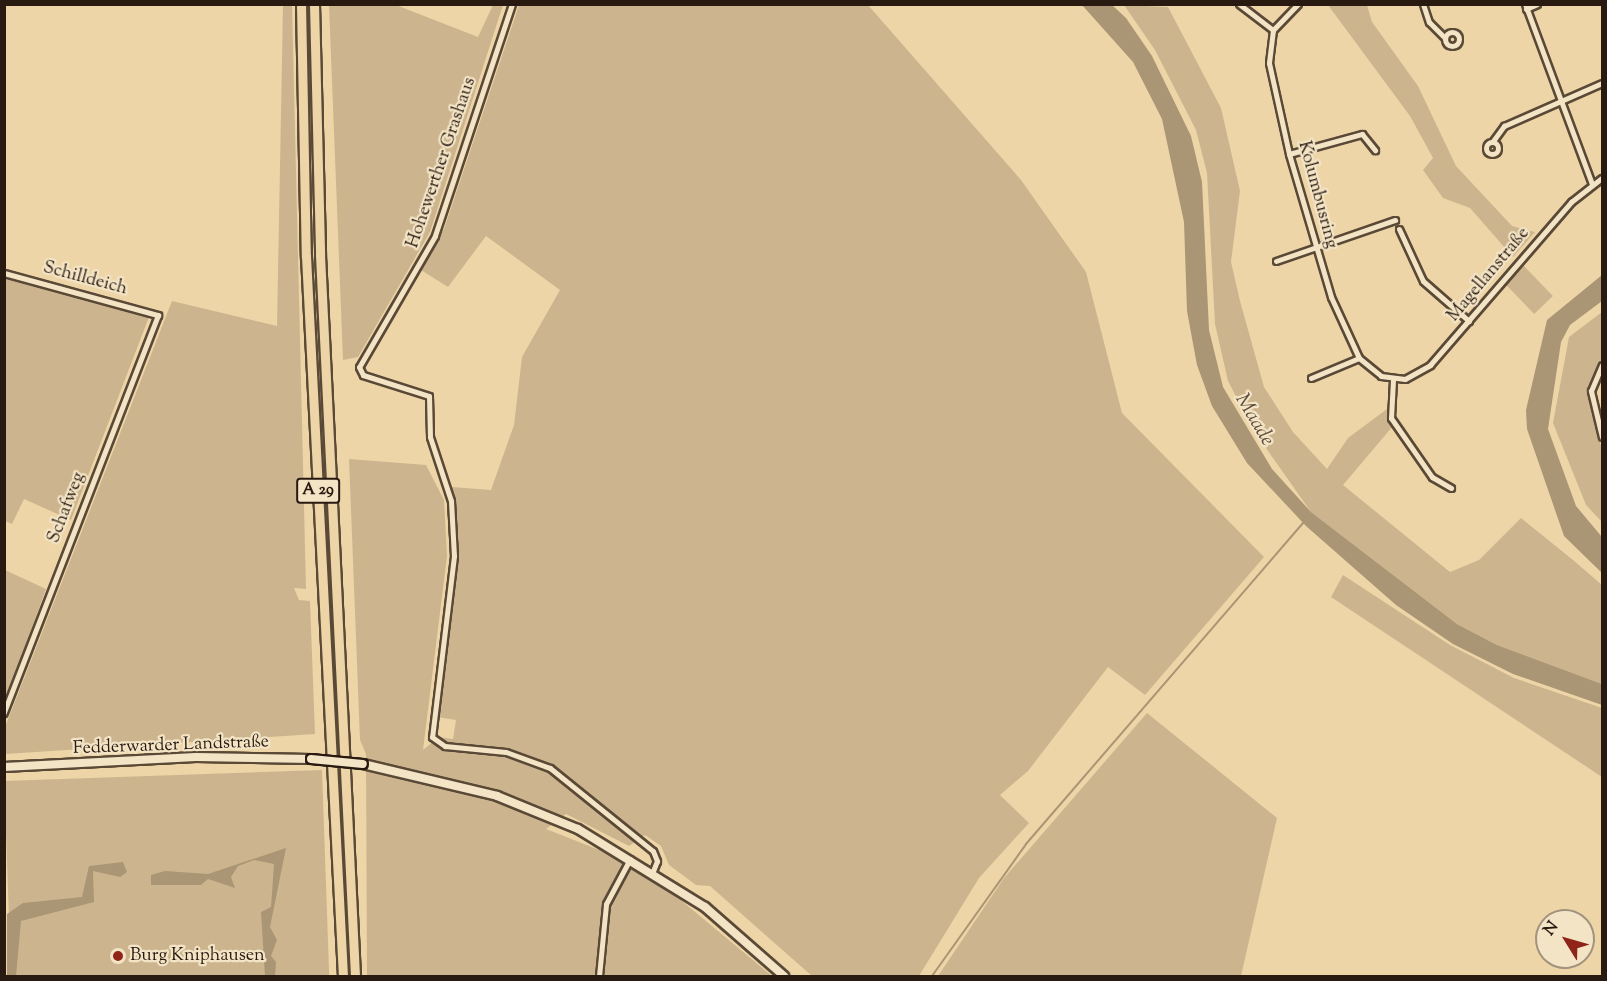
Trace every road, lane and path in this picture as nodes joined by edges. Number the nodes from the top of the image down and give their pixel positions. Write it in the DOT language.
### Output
graph roads {
  1 [pos="301,4"];
  2 [pos="314,4"];
  3 [pos="512,4"];
  4 [pos="1239,4"];
  5 [pos="1298,4"];
  6 [pos="1423,4"];
  7 [pos="1537,4"];
  8 [pos="1526,7"];
  9 [pos="1272,30"];
  10 [pos="1445,38"];
  11 [pos="1602,83"];
  12 [pos="1562,104"];
  13 [pos="1493,141"];
  14 [pos="1375,150"];
  15 [pos="1289,154"];
  16 [pos="1602,178"];
  17 [pos="1592,184"];
  18 [pos="1395,220"];
  19 [pos="1399,229"];
  20 [pos="1314,245"];
  21 [pos="1276,261"];
  22 [pos="4,273"];
  23 [pos="158,315"];
  24 [pos="1469,321"];
  25 [pos="1359,358"];
  26 [pos="1602,365"];
  27 [pos="1311,378"];
  28 [pos="1393,380"];
  29 [pos="1602,437"];
  30 [pos="1451,488"];
  31 [pos="4,713"];
  32 [pos="4,767"];
  33 [pos="631,858"];
  34 [pos="653,872"];
  35 [pos="343,976"];
  36 [pos="355,976"];
  37 [pos="599,976"];
  38 [pos="784,976"];
  1 -- 35 [label="highway, A 29"];
  2 -- 36 [label="highway, A 29"];
  3 -- 34 [label="street, Hohewerther Grashaus"];
  4 -- 9 [label="street"];
  5 -- 9 [label="street"];
  6 -- 10 [label="street"];
  7 -- 8 [label="street"];
  8 -- 12 [label="street"];
  9 -- 15 [label="street, Kolumbusring"];
  11 -- 12 [label="street"];
  12 -- 13 [label="street"];
  12 -- 17 [label="street"];
  14 -- 15 [label="street"];
  15 -- 20 [label="street, Kolumbusring"];
  16 -- 17 [label="street, Magellanstraße"];
  17 -- 24 [label="street, Magellanstraße"];
  18 -- 20 [label="street"];
  19 -- 24 [label="street"];
  20 -- 21 [label="street"];
  20 -- 25 [label="street, Kolumbusring"];
  22 -- 23 [label="street, Schilldeich"];
  23 -- 31 [label="street, Schafweg"];
  24 -- 28 [label="street, Magellanstraße"];
  25 -- 27 [label="street"];
  25 -- 28 [label="street"];
  26 -- 29 [label="street"];
  28 -- 30 [label="street"];
  32 -- 33 [label="street, Fedderwarder Landstraße, bridge"];
  33 -- 34 [label="street, Fedderwarder Landstraße"];
  33 -- 37 [label="street"];
  34 -- 38 [label="street, Fedderwarder Landstraße"];
}
